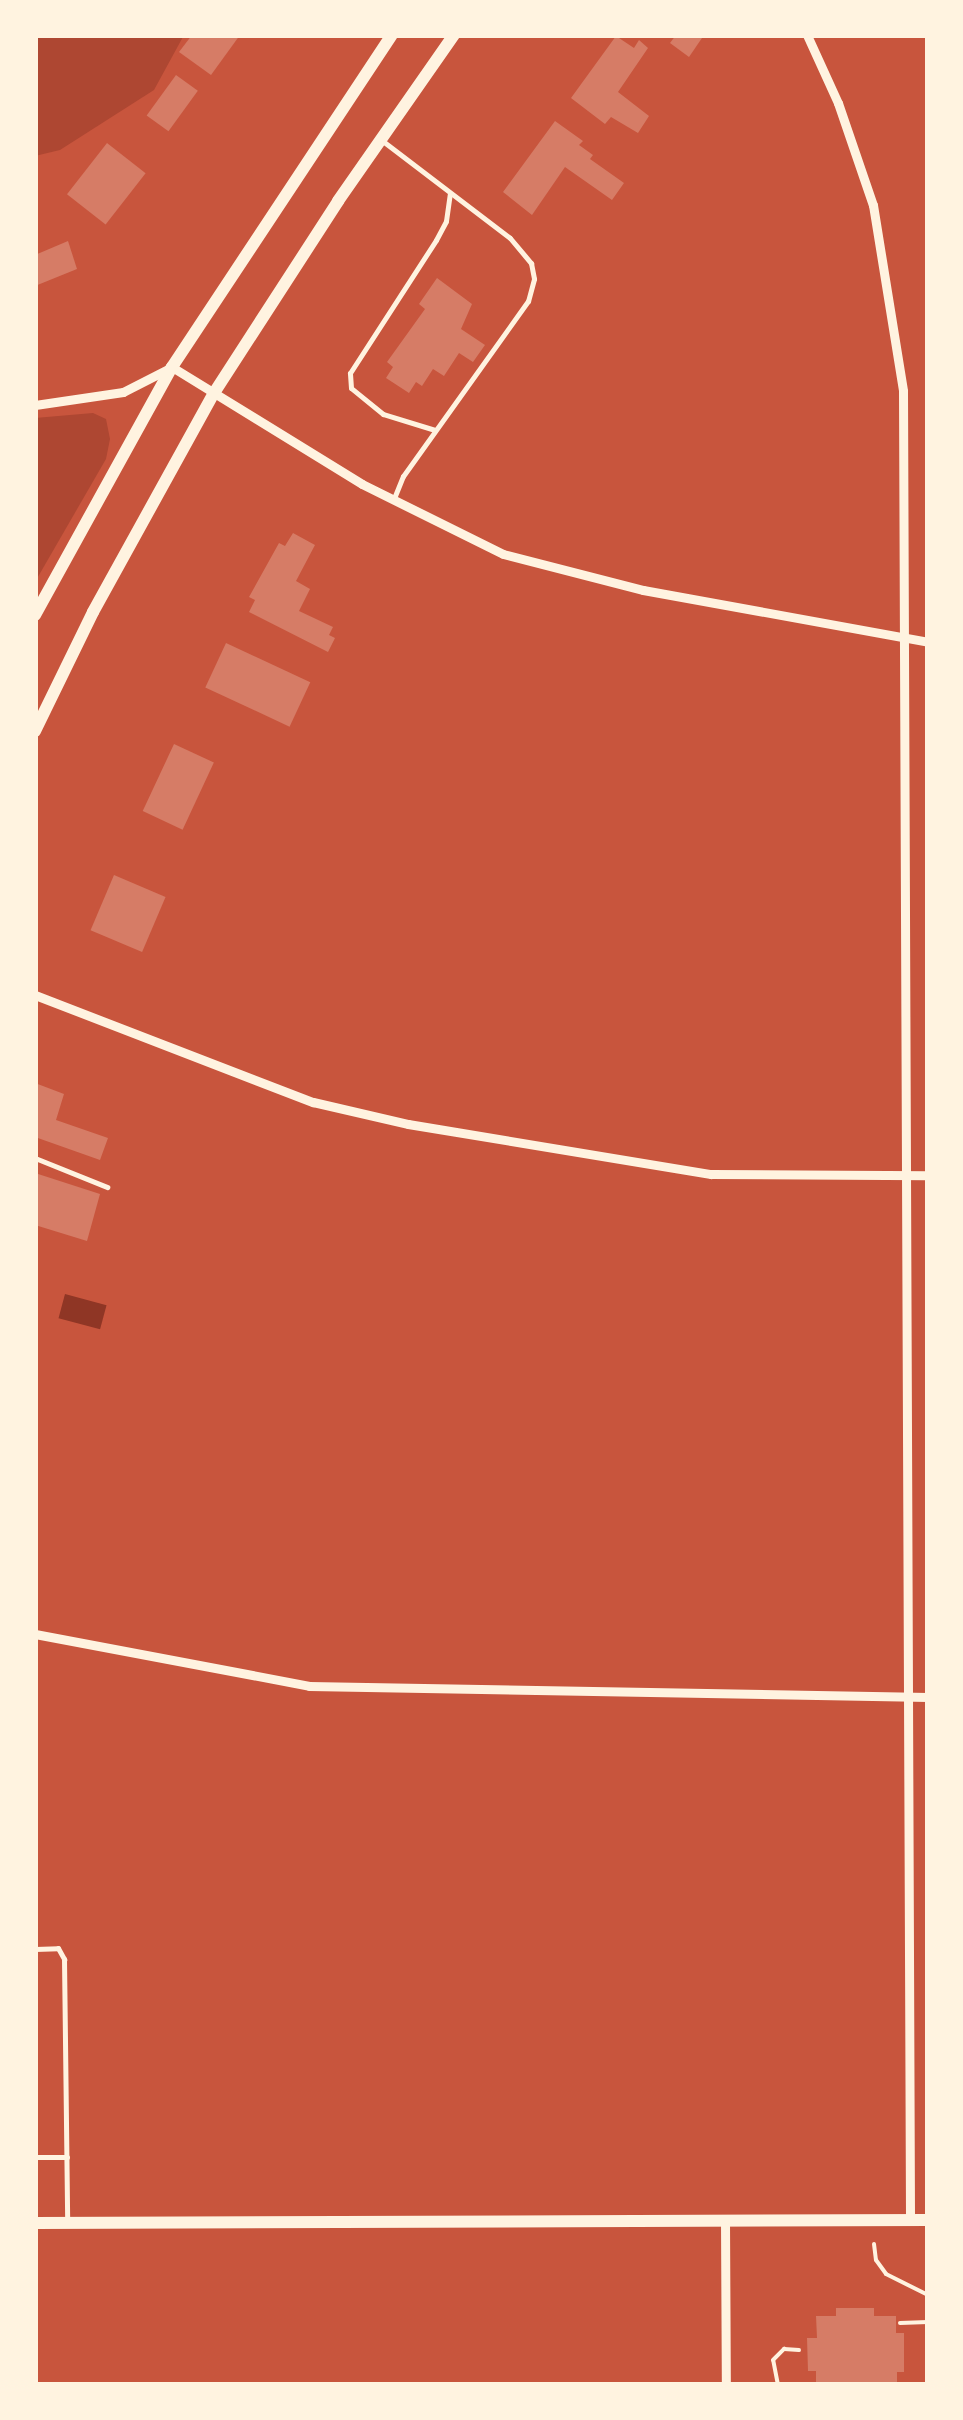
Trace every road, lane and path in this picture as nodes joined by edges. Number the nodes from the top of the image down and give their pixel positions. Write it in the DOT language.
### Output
graph roads {
  1 [pos="392,35"];
  2 [pos="454,35"];
  3 [pos="808,35"];
  4 [pos="381,140"];
  5 [pos="450,194"];
  6 [pos="172,367"];
  7 [pos="214,394"];
  8 [pos="35,404"];
  9 [pos="435,430"];
  10 [pos="393,499"];
  11 [pos="35,615"];
  12 [pos="904,640"];
  13 [pos="928,642"];
  14 [pos="35,731"];
  15 [pos="35,994"];
  16 [pos="35,1158"];
  17 [pos="903,1174"];
  18 [pos="928,1174"];
  19 [pos="107,1187"];
  20 [pos="35,1634"];
  21 [pos="909,1697"];
  22 [pos="928,1697"];
  23 [pos="35,1948"];
  24 [pos="35,2157"];
  25 [pos="67,2157"];
  26 [pos="726,2220"];
  27 [pos="910,2220"];
  28 [pos="928,2220"];
  29 [pos="35,2223"];
  30 [pos="67,2223"];
  31 [pos="874,2244"];
  32 [pos="928,2294"];
  33 [pos="928,2322"];
  34 [pos="900,2323"];
  35 [pos="798,2350"];
  36 [pos="726,2385"];
  37 [pos="778,2385"];
  1 -- 6 [label="main road"];
  2 -- 4 [label="main road"];
  3 -- 12 [label="street"];
  4 -- 5 [label="lane"];
  4 -- 7 [label="main road"];
  5 -- 9 [label="lane"];
  5 -- 9 [label="lane"];
  6 -- 7 [label="street"];
  6 -- 8 [label="street"];
  6 -- 11 [label="main road"];
  7 -- 10 [label="street"];
  7 -- 14 [label="main road"];
  9 -- 10 [label="lane"];
  10 -- 12 [label="street"];
  12 -- 13 [label="street"];
  12 -- 17 [label="street"];
  15 -- 17 [label="street"];
  16 -- 19 [label="lane"];
  17 -- 18 [label="street"];
  17 -- 21 [label="street"];
  20 -- 21 [label="street"];
  21 -- 22 [label="street"];
  21 -- 27 [label="street"];
  23 -- 25 [label="lane"];
  24 -- 25 [label="lane"];
  25 -- 30 [label="lane"];
  26 -- 27 [label="main road"];
  26 -- 30 [label="main road"];
  26 -- 36 [label="street"];
  27 -- 28 [label="main road"];
  29 -- 30 [label="main road"];
  31 -- 32 [label="path"];
  33 -- 34 [label="path"];
  35 -- 37 [label="path"];
}
